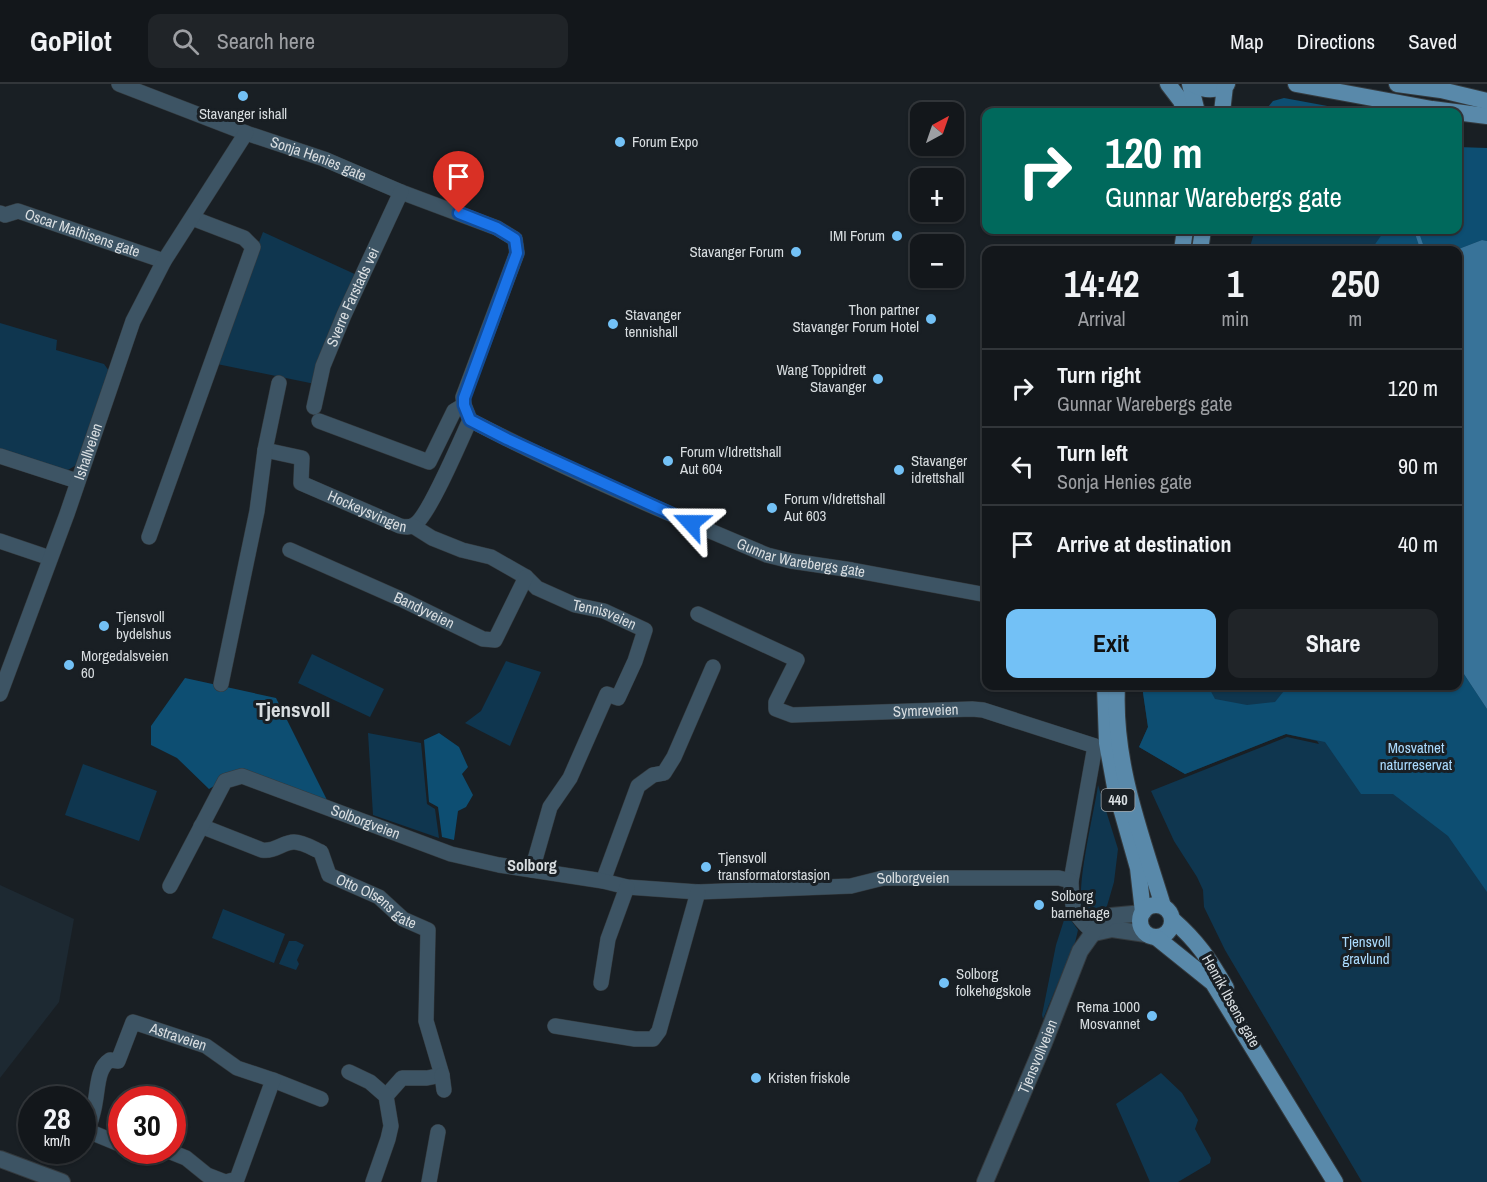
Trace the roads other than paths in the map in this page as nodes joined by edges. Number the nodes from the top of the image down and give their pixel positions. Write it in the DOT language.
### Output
graph roads {
  1 [pos="119,84"];
  2 [pos="1168,84"];
  3 [pos="1192,84"];
  4 [pos="1296,84"];
  5 [pos="1397,84"];
  6 [pos="1226,85"];
  7 [pos="1487,101"];
  8 [pos="1184,108"];
  9 [pos="1196,108"];
  10 [pos="1223,108"];
  11 [pos="1427,108"];
  12 [pos="1462,113"];
  13 [pos="1487,116"];
  14 [pos="246,133"];
  15 [pos="401,192"];
  16 [pos="0,213"];
  17 [pos="192,218"];
  18 [pos="164,261"];
  19 [pos="279,382"];
  20 [pos="464,405"];
  21 [pos="470,420"];
  22 [pos="266,450"];
  23 [pos="0,456"];
  24 [pos="77,481"];
  25 [pos="413,526"];
  26 [pos="149,537"];
  27 [pos="0,541"];
  28 [pos="290,550"];
  29 [pos="50,558"];
  30 [pos="526,577"];
  31 [pos="982,594"];
  32 [pos="698,614"];
  33 [pos="713,667"];
  34 [pos="3,674"];
  35 [pos="221,684"];
  36 [pos="1105,690"];
  37 [pos="1117,690"];
  38 [pos="0,694"];
  39 [pos="201,826"];
  40 [pos="532,870"];
  41 [pos="603,881"];
  42 [pos="1071,881"];
  43 [pos="170,886"];
  44 [pos="627,887"];
  45 [pos="698,892"];
  46 [pos="1143,912"];
  47 [pos="1168,913"];
  48 [pos="1094,933"];
  49 [pos="1151,936"];
  50 [pos="601,983"];
  51 [pos="555,1026"];
  52 [pos="349,1072"];
  53 [pos="273,1080"];
  54 [pos="1279,1090"];
  55 [pos="386,1096"];
  56 [pos="321,1099"];
  57 [pos="438,1132"];
  58 [pos="108,1139"];
  59 [pos="186,1158"];
  60 [pos="0,1159"];
  61 [pos="989,1180"];
  62 [pos="233,1181"];
  63 [pos="62,1182"];
  64 [pos="373,1182"];
  65 [pos="429,1182"];
  66 [pos="1335,1182"];
  1 -- 14 [label="street, Sonja Henies gate"];
  2 -- 8 [label="main road"];
  3 -- 6 [label="main road"];
  3 -- 9 [label="main road"];
  4 -- 11 [label="main road"];
  5 -- 7 [label="main road"];
  6 -- 10 [label="main road"];
  12 -- 13 [label="main road"];
  14 -- 15 [label="street, Sonja Henies gate"];
  14 -- 17 [label="street, Ishallveien"];
  15 -- 20 [label="street, Sonja Henies gate"];
  15 -- 20 [label="street, Sverre Farstads vei"];
  16 -- 18 [label="street, Oscar Mathisens gate"];
  17 -- 18 [label="street, Ishallveien"];
  17 -- 26 [label="street"];
  18 -- 24 [label="street, Ishallveien"];
  19 -- 22 [label="street"];
  20 -- 21 [label="street"];
  21 -- 25 [label="street, Hockeysvingen"];
  21 -- 31 [label="street, Gunnar Warebergs gate"];
  22 -- 25 [label="street, Hockeysvingen"];
  22 -- 35 [label="street"];
  23 -- 24 [label="street"];
  24 -- 29 [label="street, Ishallveien"];
  25 -- 30 [label="street, Tennisveien"];
  27 -- 29 [label="street"];
  28 -- 30 [label="street, Bandyveien"];
  29 -- 34 [label="street, Ishallveien"];
  30 -- 40 [label="street, Tennisveien"];
  32 -- 42 [label="street, Symreveien"];
  33 -- 41 [label="street"];
  34 -- 38 [label="street, Ishallveien"];
  36 -- 46 [label="main road, 440"];
  37 -- 47 [label="main road, Henrik Ibsens gate / 440"];
  39 -- 40 [label="street, Solborgveien"];
  39 -- 43 [label="street, Solborgveien"];
  39 -- 55 [label="street, Otto Olsens gate"];
  40 -- 41 [label="street, Solborgveien"];
  41 -- 44 [label="street, Solborgveien"];
  42 -- 45 [label="street, Solborgveien"];
  42 -- 48 [label="street"];
  44 -- 45 [label="street, Solborgveien"];
  44 -- 50 [label="street"];
  45 -- 51 [label="street"];
  46 -- 47 [label="main road"];
  46 -- 48 [label="street, Tjensvollveien"];
  46 -- 49 [label="main road, 440"];
  47 -- 49 [label="main road"];
  47 -- 54 [label="main road, Henrik Ibsens gate / 440"];
  48 -- 49 [label="street"];
  48 -- 61 [label="street, Tjensvollveien"];
  49 -- 54 [label="main road, Henrik Ibsens gate / 440"];
  52 -- 55 [label="street"];
  53 -- 56 [label="street"];
  53 -- 58 [label="street, Astraveien"];
  53 -- 62 [label="street"];
  54 -- 66 [label="main road, Henrik Ibsens gate / 440"];
  55 -- 64 [label="street"];
  57 -- 65 [label="street"];
  59 -- 62 [label="street"];
  60 -- 63 [label="street"];
}
